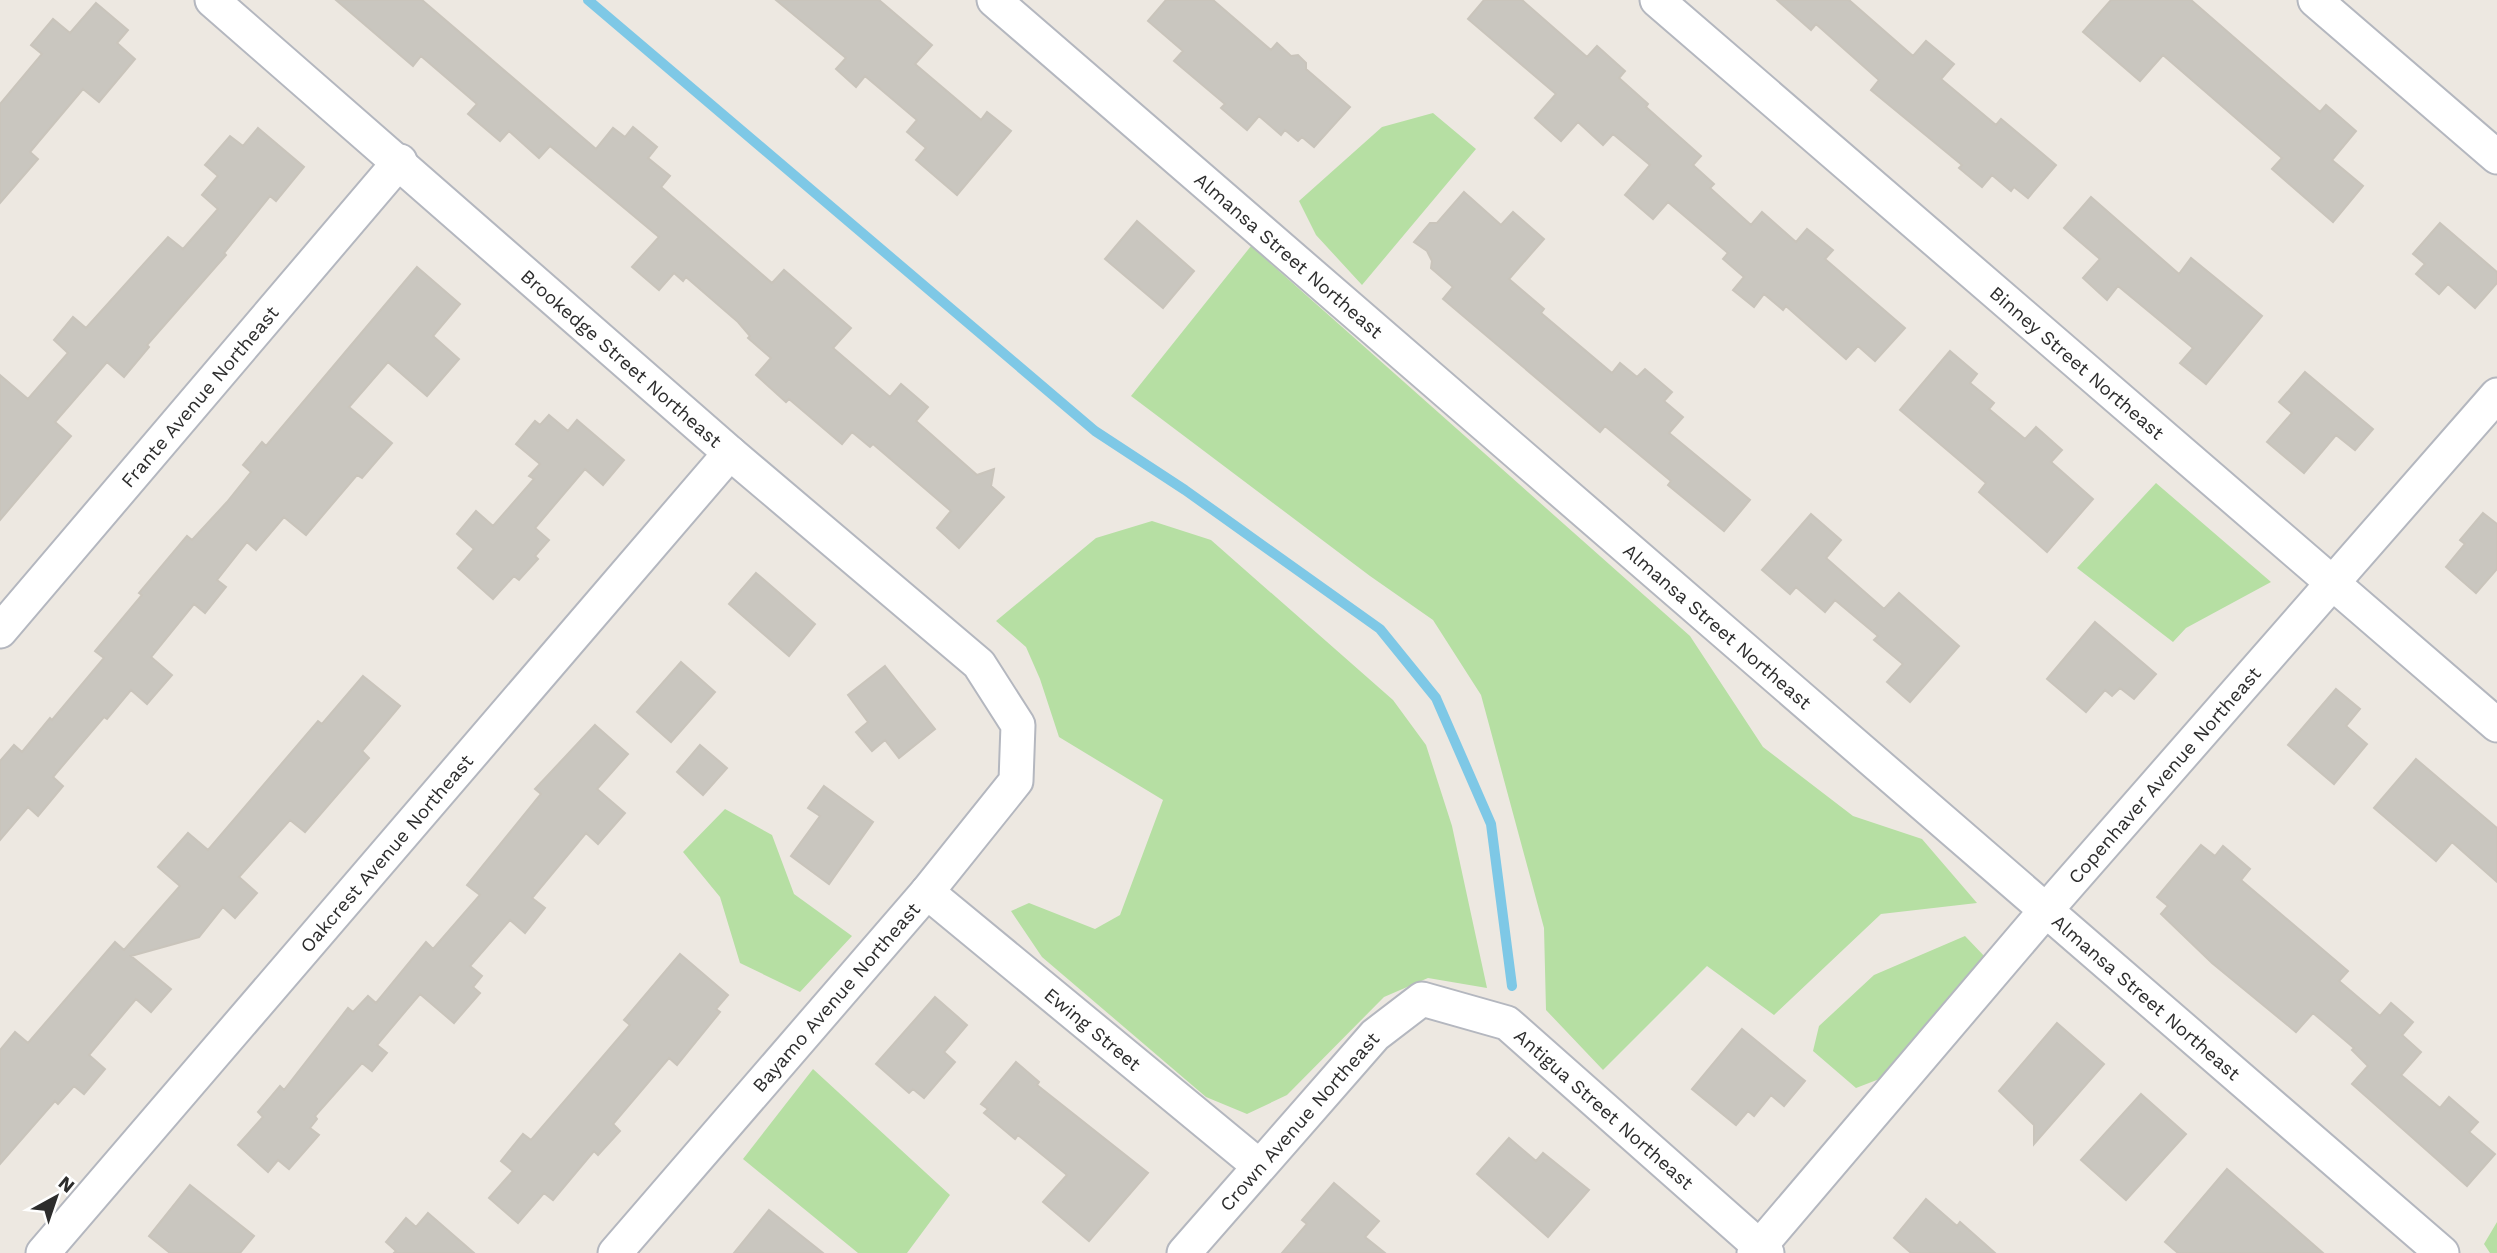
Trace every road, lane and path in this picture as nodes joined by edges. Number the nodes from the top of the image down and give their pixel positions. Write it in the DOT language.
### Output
graph roads {
  1 [pos="212,0"];
  2 [pos="994,0"];
  3 [pos="1657,0"];
  4 [pos="2315,0"];
  5 [pos="2497,157"];
  6 [pos="400,161"];
  7 [pos="2497,395"];
  8 [pos="730,453"];
  9 [pos="2333,583"];
  10 [pos="0,631"];
  11 [pos="1018,725"];
  12 [pos="2497,725"];
  13 [pos="927,892"];
  14 [pos="2047,909"];
  15 [pos="1422,999"];
  16 [pos="1259,1166"];
  17 [pos="1760,1251"];
  18 [pos="43,1253"];
  19 [pos="615,1253"];
  20 [pos="1184,1253"];
  21 [pos="2442,1253"];
  1 -- 6 [label="street, Brookedge Street Northeast"];
  2 -- 14 [label="street, Almansa Street Northeast"];
  3 -- 9 [label="street, Binney Street Northeast"];
  4 -- 5 [label="street"];
  6 -- 8 [label="street, Brookedge Street Northeast"];
  6 -- 10 [label="street, Frante Avenue Northeast"];
  7 -- 9 [label="street, Copenhaver Avenue Northeast"];
  8 -- 11 [label="street, Brookedge Street Northeast"];
  8 -- 18 [label="street, Oakcrest Avenue Northeast"];
  9 -- 12 [label="street, Binney Street Northeast"];
  9 -- 14 [label="street, Copenhaver Avenue Northeast"];
  11 -- 13 [label="street, Bayamo Avenue Northeast"];
  13 -- 16 [label="street, Ewing Street"];
  13 -- 19 [label="street, Bayamo Avenue Northeast"];
  14 -- 17 [label="street, Copenhaver Avenue Northeast"];
  14 -- 21 [label="street, Almansa Street Northeast"];
  15 -- 16 [label="street, Crown Avenue Northeast"];
  15 -- 17 [label="street, Antigua Street Northeast"];
  16 -- 20 [label="street, Crown Avenue Northeast"];
}
